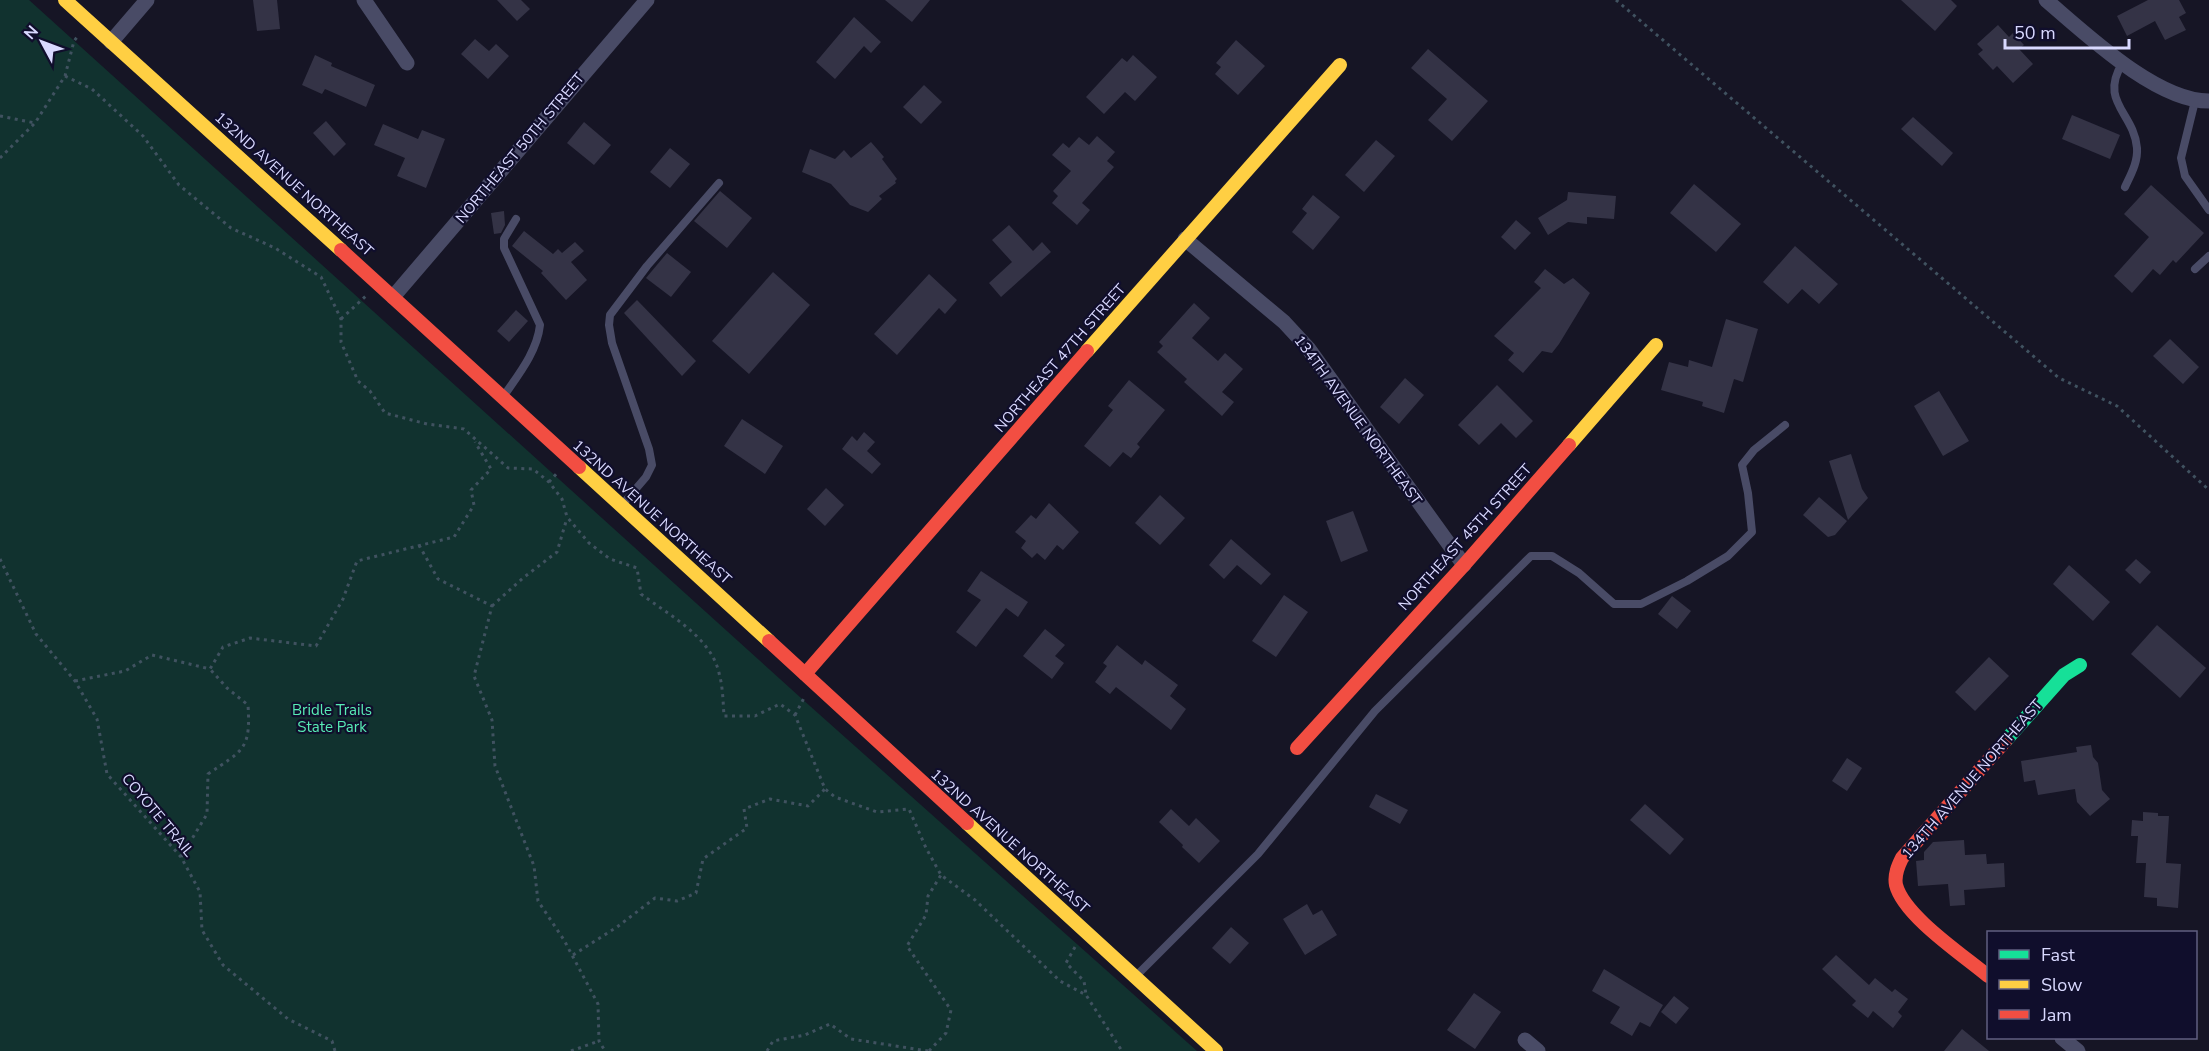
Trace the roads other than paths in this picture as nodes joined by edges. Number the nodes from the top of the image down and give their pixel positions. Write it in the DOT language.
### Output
graph roads {
  1 [pos="65,0"];
  2 [pos="147,0"];
  3 [pos="364,0"];
  4 [pos="647,0"];
  5 [pos="2046,0"];
  6 [pos="111,42"];
  7 [pos="2123,62"];
  8 [pos="407,63"];
  9 [pos="1340,65"];
  10 [pos="2202,101"];
  11 [pos="719,183"];
  12 [pos="2125,187"];
  13 [pos="2209,210"];
  14 [pos="516,219"];
  15 [pos="1185,240"];
  16 [pos="2209,256"];
  17 [pos="2195,269"];
  18 [pos="393,297"];
  19 [pos="1656,345"];
  20 [pos="502,398"];
  21 [pos="1785,425"];
  22 [pos="621,506"];
  23 [pos="1464,565"];
  24 [pos="2080,665"];
  25 [pos="805,674"];
  26 [pos="1297,748"];
  27 [pos="1987,974"];
  28 [pos="1135,978"];
  29 [pos="2063,1039"];
  30 [pos="1525,1040"];
  31 [pos="1216,1051"];
  32 [pos="1538,1051"];
  33 [pos="2078,1051"];
  1 -- 6 [label="street, 132ND AVENUE NORTHEAST"];
  2 -- 6 [label="street"];
  3 -- 8 [label="street"];
  4 -- 18 [label="street, NORTHEAST 50TH STREET"];
  5 -- 7 [label="street"];
  6 -- 18 [label="street, 132ND AVENUE NORTHEAST"];
  7 -- 10 [label="street"];
  7 -- 12 [label="lane"];
  9 -- 15 [label="street, NORTHEAST 47TH STREET"];
  10 -- 13 [label="lane"];
  11 -- 22 [label="lane"];
  14 -- 20 [label="lane"];
  15 -- 23 [label="street, 134TH AVENUE NORTHEAST"];
  15 -- 25 [label="street, NORTHEAST 47TH STREET"];
  16 -- 17 [label="lane"];
  18 -- 20 [label="street, 132ND AVENUE NORTHEAST"];
  19 -- 23 [label="street, NORTHEAST 45TH STREET"];
  20 -- 22 [label="street, 132ND AVENUE NORTHEAST"];
  21 -- 28 [label="lane"];
  22 -- 25 [label="street, 132ND AVENUE NORTHEAST"];
  23 -- 26 [label="street, NORTHEAST 45TH STREET"];
  24 -- 27 [label="street, 134TH AVENUE NORTHEAST"];
  25 -- 28 [label="street, 132ND AVENUE NORTHEAST"];
  28 -- 31 [label="street, 132ND AVENUE NORTHEAST"];
  29 -- 33 [label="street"];
  30 -- 32 [label="street"];
}
